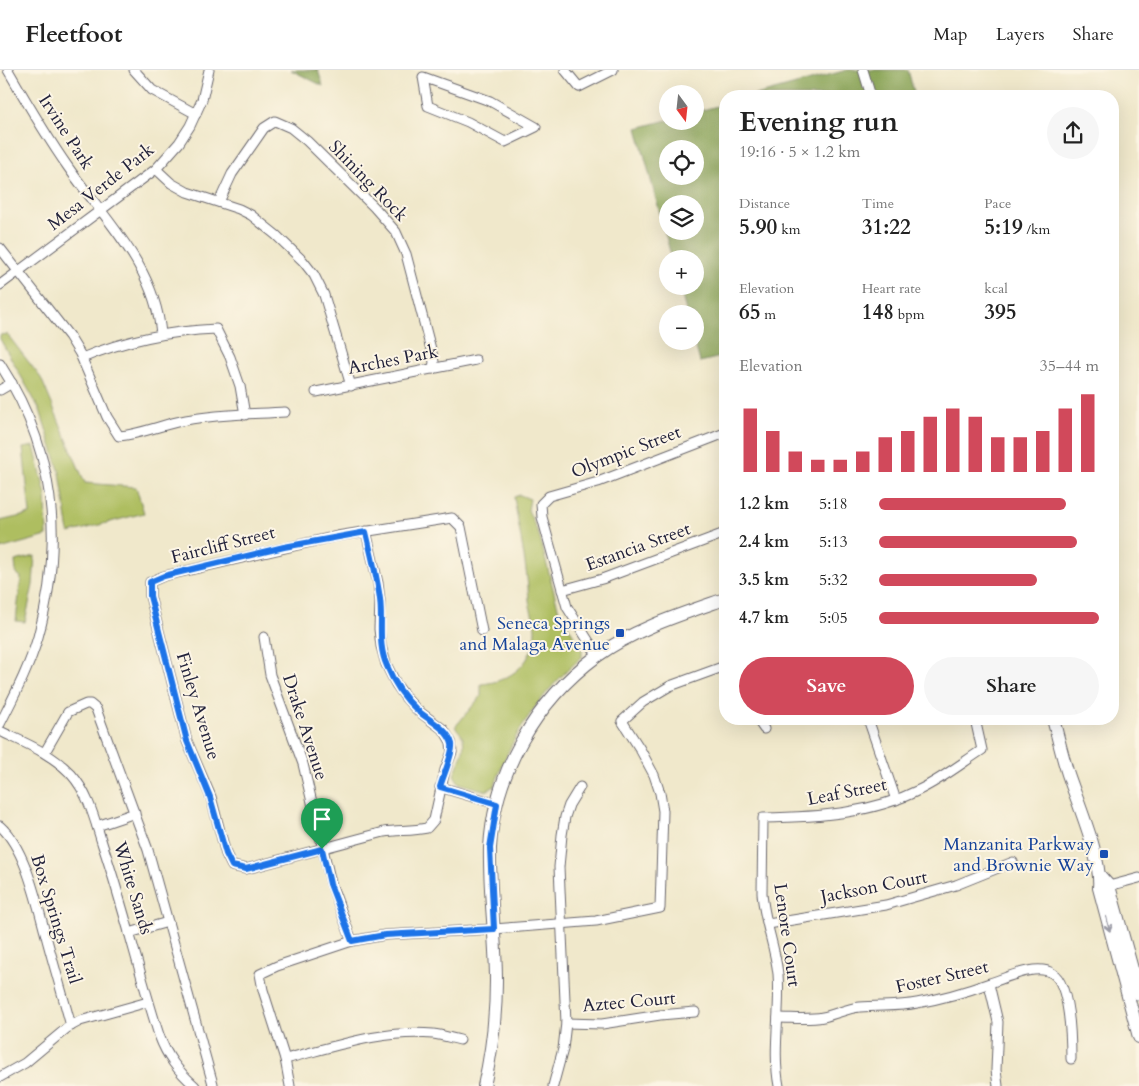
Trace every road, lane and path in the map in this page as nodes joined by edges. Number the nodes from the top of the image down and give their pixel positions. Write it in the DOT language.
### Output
graph roads {
  1 [pos="8,70"];
  2 [pos="134,70"];
  3 [pos="209,70"];
  4 [pos="565,70"];
  5 [pos="613,70"];
  6 [pos="863,70"];
  7 [pos="423,74"];
  8 [pos="869,90"];
  9 [pos="196,114"];
  10 [pos="156,169"];
  11 [pos="219,202"];
  12 [pos="101,210"];
  13 [pos="0,248"];
  14 [pos="19,271"];
  15 [pos="0,285"];
  16 [pos="161,334"];
  17 [pos="82,358"];
  18 [pos="476,360"];
  19 [pos="0,364"];
  20 [pos="433,369"];
  21 [pos="12,383"];
  22 [pos="351,386"];
  23 [pos="0,390"];
  24 [pos="316,392"];
  25 [pos="285,412"];
  26 [pos="245,415"];
  27 [pos="719,435"];
  28 [pos="366,532"];
  29 [pos="719,535"];
  30 [pos="150,582"];
  31 [pos="562,590"];
  32 [pos="719,601"];
  33 [pos="482,632"];
  34 [pos="264,637"];
  35 [pos="598,656"];
  36 [pos="719,668"];
  37 [pos="0,724"];
  38 [pos="761,725"];
  39 [pos="870,725"];
  40 [pos="976,725"];
  41 [pos="1055,725"];
  42 [pos="764,730"];
  43 [pos="0,731"];
  44 [pos="45,752"];
  45 [pos="440,787"];
  46 [pos="580,787"];
  47 [pos="896,800"];
  48 [pos="497,804"];
  49 [pos="135,813"];
  50 [pos="763,818"];
  51 [pos="0,826"];
  52 [pos="97,826"];
  53 [pos="322,849"];
  54 [pos="1013,862"];
  55 [pos="1139,878"];
  56 [pos="1103,883"];
  57 [pos="168,922"];
  58 [pos="562,924"];
  59 [pos="768,924"];
  60 [pos="494,929"];
  61 [pos="129,933"];
  62 [pos="352,941"];
  63 [pos="988,984"];
  64 [pos="1139,994"];
  65 [pos="148,1002"];
  66 [pos="695,1012"];
  67 [pos="778,1018"];
  68 [pos="566,1022"];
  69 [pos="71,1026"];
  70 [pos="1139,1037"];
  71 [pos="460,1040"];
  72 [pos="285,1059"];
  73 [pos="1071,1059"];
  74 [pos="0,1075"];
  75 [pos="195,1086"];
  76 [pos="212,1086"];
  77 [pos="290,1086"];
  78 [pos="484,1086"];
  79 [pos="553,1086"];
  80 [pos="779,1086"];
  81 [pos="998,1086"];
  1 -- 12 [label="street, Irvine Park"];
  2 -- 9 [label="street"];
  3 -- 9 [label="street, Mesa Verde Park"];
  4 -- 5 [label="street"];
  6 -- 8 [label="street"];
  7 -- 7 [label="street"];
  9 -- 10 [label="street, Mesa Verde Park"];
  10 -- 11 [label="street"];
  10 -- 12 [label="street, Mesa Verde Park"];
  11 -- 20 [label="street, Shining Rock"];
  11 -- 22 [label="street"];
  12 -- 14 [label="street, Mesa Verde Park"];
  12 -- 16 [label="street, Irvine Park"];
  13 -- 14 [label="street"];
  14 -- 15 [label="street, Mesa Verde Park"];
  14 -- 17 [label="street"];
  16 -- 17 [label="street"];
  16 -- 26 [label="street"];
  17 -- 26 [label="street"];
  18 -- 20 [label="street, Arches Park"];
  19 -- 21 [label="street"];
  20 -- 22 [label="street, Arches Park"];
  21 -- 23 [label="street"];
  21 -- 37 [label="street"];
  22 -- 24 [label="street, Arches Park"];
  25 -- 26 [label="street"];
  27 -- 31 [label="street, Olympic Street"];
  28 -- 30 [label="street, Faircliff Street"];
  28 -- 33 [label="street, Faircliff Street"];
  28 -- 45 [label="street"];
  29 -- 31 [label="street, Estancia Street"];
  30 -- 53 [label="street, Finley Avenue"];
  31 -- 35 [label="street"];
  32 -- 35 [label="street"];
  34 -- 53 [label="street, Drake Avenue"];
  35 -- 48 [label="street"];
  36 -- 58 [label="street"];
  38 -- 42 [label="street"];
  39 -- 47 [label="street"];
  40 -- 47 [label="street, Leaf Street"];
  41 -- 56 [label="street"];
  43 -- 44 [label="street, White Sands"];
  44 -- 49 [label="street"];
  44 -- 52 [label="street, White Sands"];
  45 -- 48 [label="street"];
  45 -- 53 [label="street"];
  46 -- 58 [label="street"];
  47 -- 50 [label="street, Leaf Street"];
  48 -- 60 [label="street"];
  49 -- 52 [label="street"];
  49 -- 57 [label="street"];
  50 -- 59 [label="street, Lenore Court"];
  51 -- 69 [label="street, Box Springs Trail"];
  52 -- 61 [label="street, White Sands"];
  53 -- 62 [label="street, Drake Avenue"];
  54 -- 59 [label="street, Jackson Court"];
  55 -- 56 [label="street"];
  56 -- 64 [label="street"];
  56 -- 70 [label="street, one-way"];
  57 -- 61 [label="street"];
  57 -- 76 [label="street"];
  58 -- 60 [label="street"];
  58 -- 68 [label="street"];
  59 -- 67 [label="street, Lenore Court"];
  60 -- 62 [label="street"];
  60 -- 78 [label="street"];
  61 -- 65 [label="street, White Sands"];
  62 -- 72 [label="street"];
  63 -- 67 [label="street, Foster Street"];
  63 -- 73 [label="street, Foster Street"];
  63 -- 81 [label="street"];
  65 -- 69 [label="street"];
  65 -- 75 [label="street, White Sands"];
  66 -- 68 [label="street, Aztec Court"];
  67 -- 80 [label="street, Lenore Court"];
  68 -- 79 [label="street"];
  69 -- 74 [label="street"];
  71 -- 72 [label="street"];
  72 -- 77 [label="street"];
}
